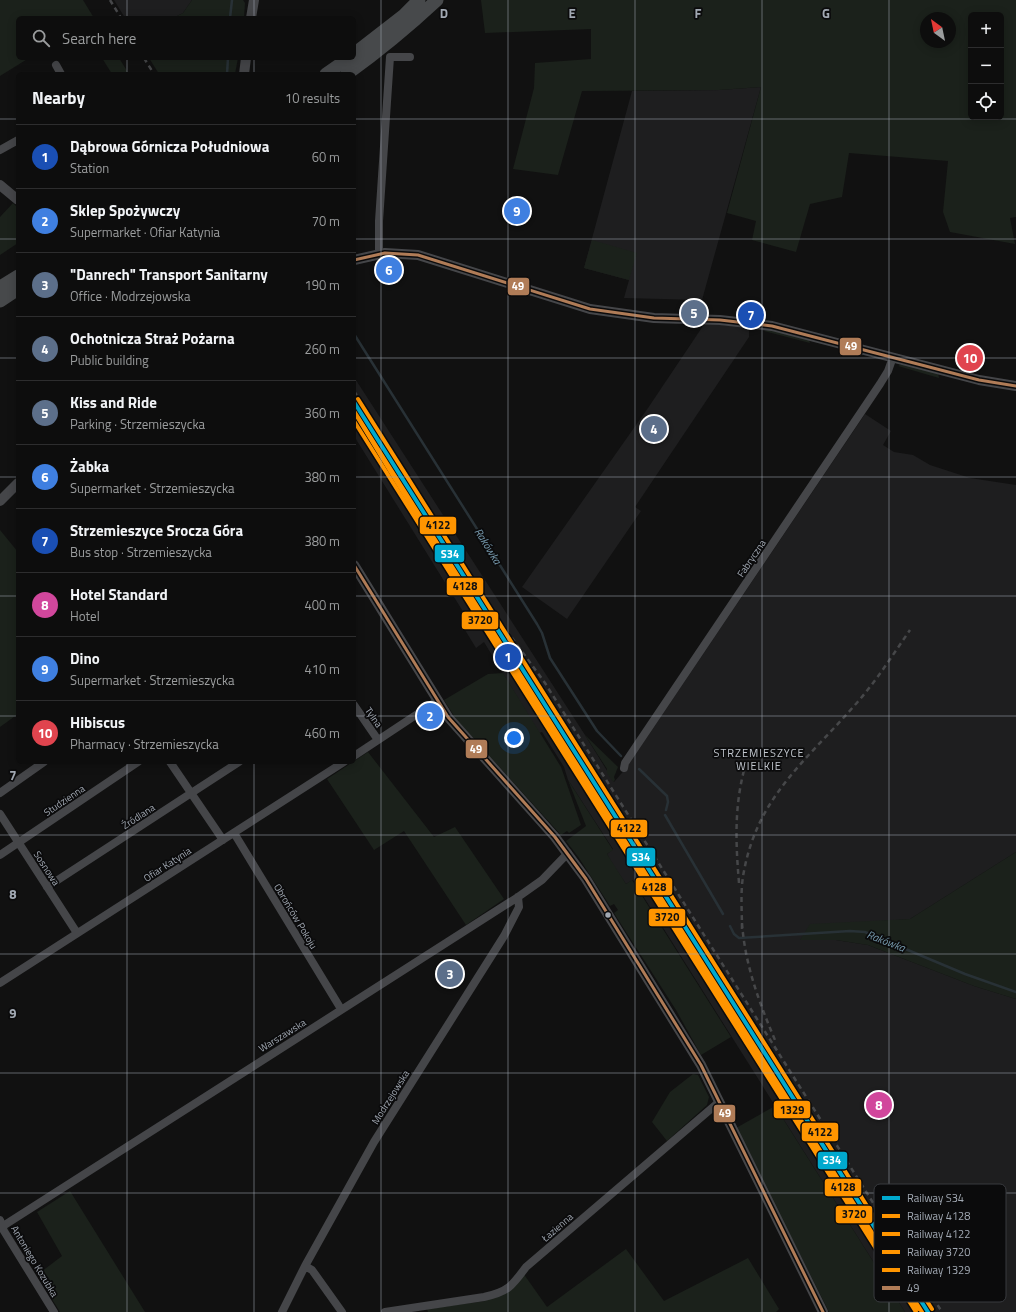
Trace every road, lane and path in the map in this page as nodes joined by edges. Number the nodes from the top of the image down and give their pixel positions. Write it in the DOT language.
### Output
graph roads {
  1 [pos="254,0"];
  2 [pos="419,0"];
  3 [pos="437,0"];
  4 [pos="251,16"];
  5 [pos="356,52"];
  6 [pos="410,57"];
  7 [pos="246,60"];
  8 [pos="346,60"];
  9 [pos="56,65"];
  10 [pos="60,72"];
  11 [pos="244,72"];
  12 [pos="329,72"];
  13 [pos="350,72"];
  14 [pos="16,141"];
  15 [pos="0,150"];
  16 [pos="0,185"];
  17 [pos="16,198"];
  18 [pos="379,254"];
  19 [pos="356,260"];
  20 [pos="16,277"];
  21 [pos="0,287"];
  22 [pos="16,290"];
  23 [pos="0,301"];
  24 [pos="893,357"];
  25 [pos="1016,386"];
  26 [pos="16,485"];
  27 [pos="0,501"];
  28 [pos="356,568"];
  29 [pos="437,701"];
  30 [pos="356,708"];
  31 [pos="378,740"];
  32 [pos="356,755"];
  33 [pos="41,764"];
  34 [pos="135,764"];
  35 [pos="171,764"];
  36 [pos="236,764"];
  37 [pos="341,764"];
  38 [pos="624,768"];
  39 [pos="191,793"];
  40 [pos="0,794"];
  41 [pos="0,814"];
  42 [pos="234,833"];
  43 [pos="223,840"];
  44 [pos="18,842"];
  45 [pos="568,853"];
  46 [pos="0,854"];
  47 [pos="47,887"];
  48 [pos="518,897"];
  49 [pos="78,933"];
  50 [pos="0,983"];
  51 [pos="341,1009"];
  52 [pos="719,1102"];
  53 [pos="1,1225"];
  54 [pos="305,1266"];
  55 [pos="54,1312"];
  56 [pos="282,1312"];
  57 [pos="342,1312"];
  58 [pos="385,1312"];
  59 [pos="823,1312"];
  1 -- 4 [label="street"];
  2 -- 5 [label="main road"];
  3 -- 13 [label="main road"];
  6 -- 18 [label="street"];
  7 -- 11 [label="street"];
  8 -- 12 [label="main road"];
  9 -- 10 [label="street"];
  14 -- 15 [label="street"];
  16 -- 17 [label="street"];
  18 -- 19 [label="street"];
  18 -- 24 [label="street"];
  20 -- 21 [label="main road"];
  22 -- 23 [label="main road"];
  24 -- 25 [label="street"];
  24 -- 38 [label="street, Fabryczna"];
  26 -- 27 [label="street"];
  28 -- 29 [label="street"];
  29 -- 31 [label="street"];
  29 -- 45 [label="street"];
  30 -- 31 [label="street, Tylna"];
  31 -- 32 [label="street"];
  33 -- 40 [label="street"];
  34 -- 44 [label="street, Studzienna"];
  35 -- 39 [label="street"];
  36 -- 39 [label="street, Źródlana"];
  37 -- 42 [label="street, Ofiar Katynia"];
  39 -- 43 [label="street"];
  39 -- 47 [label="street, Źródlana"];
  41 -- 44 [label="street, Sosnowa"];
  42 -- 43 [label="street, Ofiar Katynia"];
  42 -- 51 [label="street, Obrońców Pokoju"];
  43 -- 49 [label="street, Ofiar Katynia"];
  44 -- 46 [label="street, Studzienna"];
  44 -- 47 [label="street, Sosnowa"];
  45 -- 48 [label="street, Warszawska"];
  45 -- 52 [label="street"];
  47 -- 49 [label="street, Sosnowa"];
  48 -- 51 [label="street, Warszawska"];
  48 -- 54 [label="street, Modrzejowska"];
  49 -- 50 [label="street, Ofiar Katynia"];
  51 -- 53 [label="street, Warszawska"];
  52 -- 58 [label="street, Łazienna"];
  52 -- 59 [label="street"];
  53 -- 55 [label="street, Antoniego Kozubka"];
  54 -- 56 [label="street, Modrzejowska"];
  54 -- 57 [label="street"];
}
